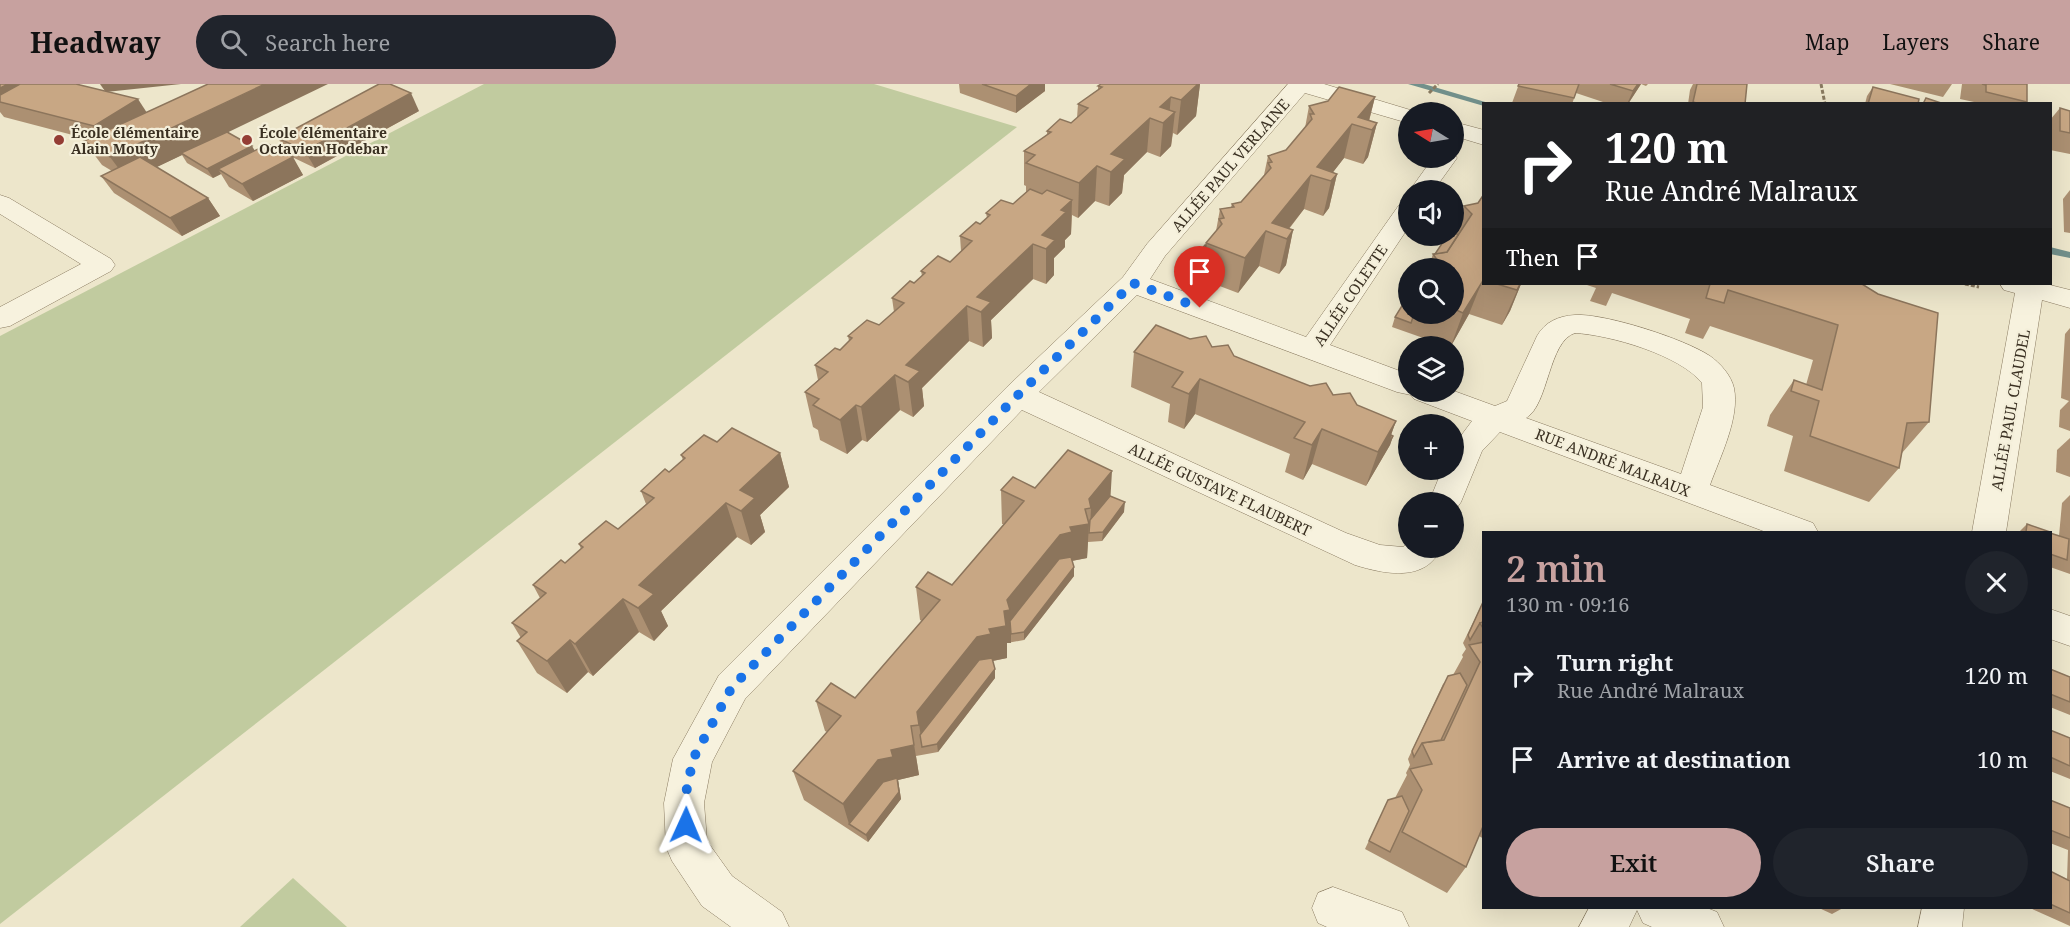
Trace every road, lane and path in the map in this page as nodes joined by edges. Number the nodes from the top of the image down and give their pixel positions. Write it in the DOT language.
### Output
graph roads {
  1 [pos="1300,84"];
  2 [pos="1821,84"];
  3 [pos="1437,85"];
  4 [pos="1428,94"];
  5 [pos="1825,102"];
  6 [pos="1398,113"];
  7 [pos="1464,136"];
  8 [pos="1482,138"];
  9 [pos="0,203"];
  10 [pos="1398,225"];
  11 [pos="1133,283"];
  12 [pos="2022,286"];
  13 [pos="2070,299"];
  14 [pos="0,319"];
  15 [pos="1312,350"];
  16 [pos="1398,382"];
  17 [pos="1018,395"];
  18 [pos="1453,402"];
  19 [pos="1495,417"];
  20 [pos="1691,491"];
  21 [pos="1449,492"];
  22 [pos="1798,531"];
  23 [pos="1989,531"];
  24 [pos="1409,558"];
  25 [pos="2052,625"];
  26 [pos="2070,631"];
  27 [pos="1333,908"];
  28 [pos="1616,909"];
  29 [pos="1660,909"];
  30 [pos="1943,909"];
  31 [pos="766,927"];
  32 [pos="1388,927"];
  33 [pos="1600,927"];
  34 [pos="1702,927"];
  35 [pos="1940,927"];
  1 -- 6 [label="street"];
  1 -- 11 [label="street, ALLÉE PAUL VERLAINE"];
  2 -- 5 [label="path"];
  3 -- 4 [label="path"];
  7 -- 8 [label="street"];
  9 -- 14 [label="street"];
  10 -- 15 [label="street, ALLÉE COLETTE"];
  11 -- 15 [label="street"];
  11 -- 17 [label="street, ALLÉE PAUL VERLAINE"];
  12 -- 13 [label="street"];
  12 -- 23 [label="street, ALLÉE PAUL CLAUDEL"];
  15 -- 16 [label="street"];
  17 -- 24 [label="street, ALLÉE GUSTAVE FLAUBERT"];
  17 -- 31 [label="street, ALLÉE PAUL VERLAINE"];
  18 -- 19 [label="street, RUE ANDRÉ MALRAUX"];
  19 -- 20 [label="street, RUE ANDRÉ MALRAUX"];
  19 -- 20 [label="street"];
  19 -- 21 [label="street"];
  20 -- 22 [label="street, RUE ANDRÉ MALRAUX"];
  25 -- 26 [label="street"];
  27 -- 32 [label="street"];
  28 -- 33 [label="street"];
  29 -- 34 [label="street"];
  30 -- 35 [label="street"];
}
